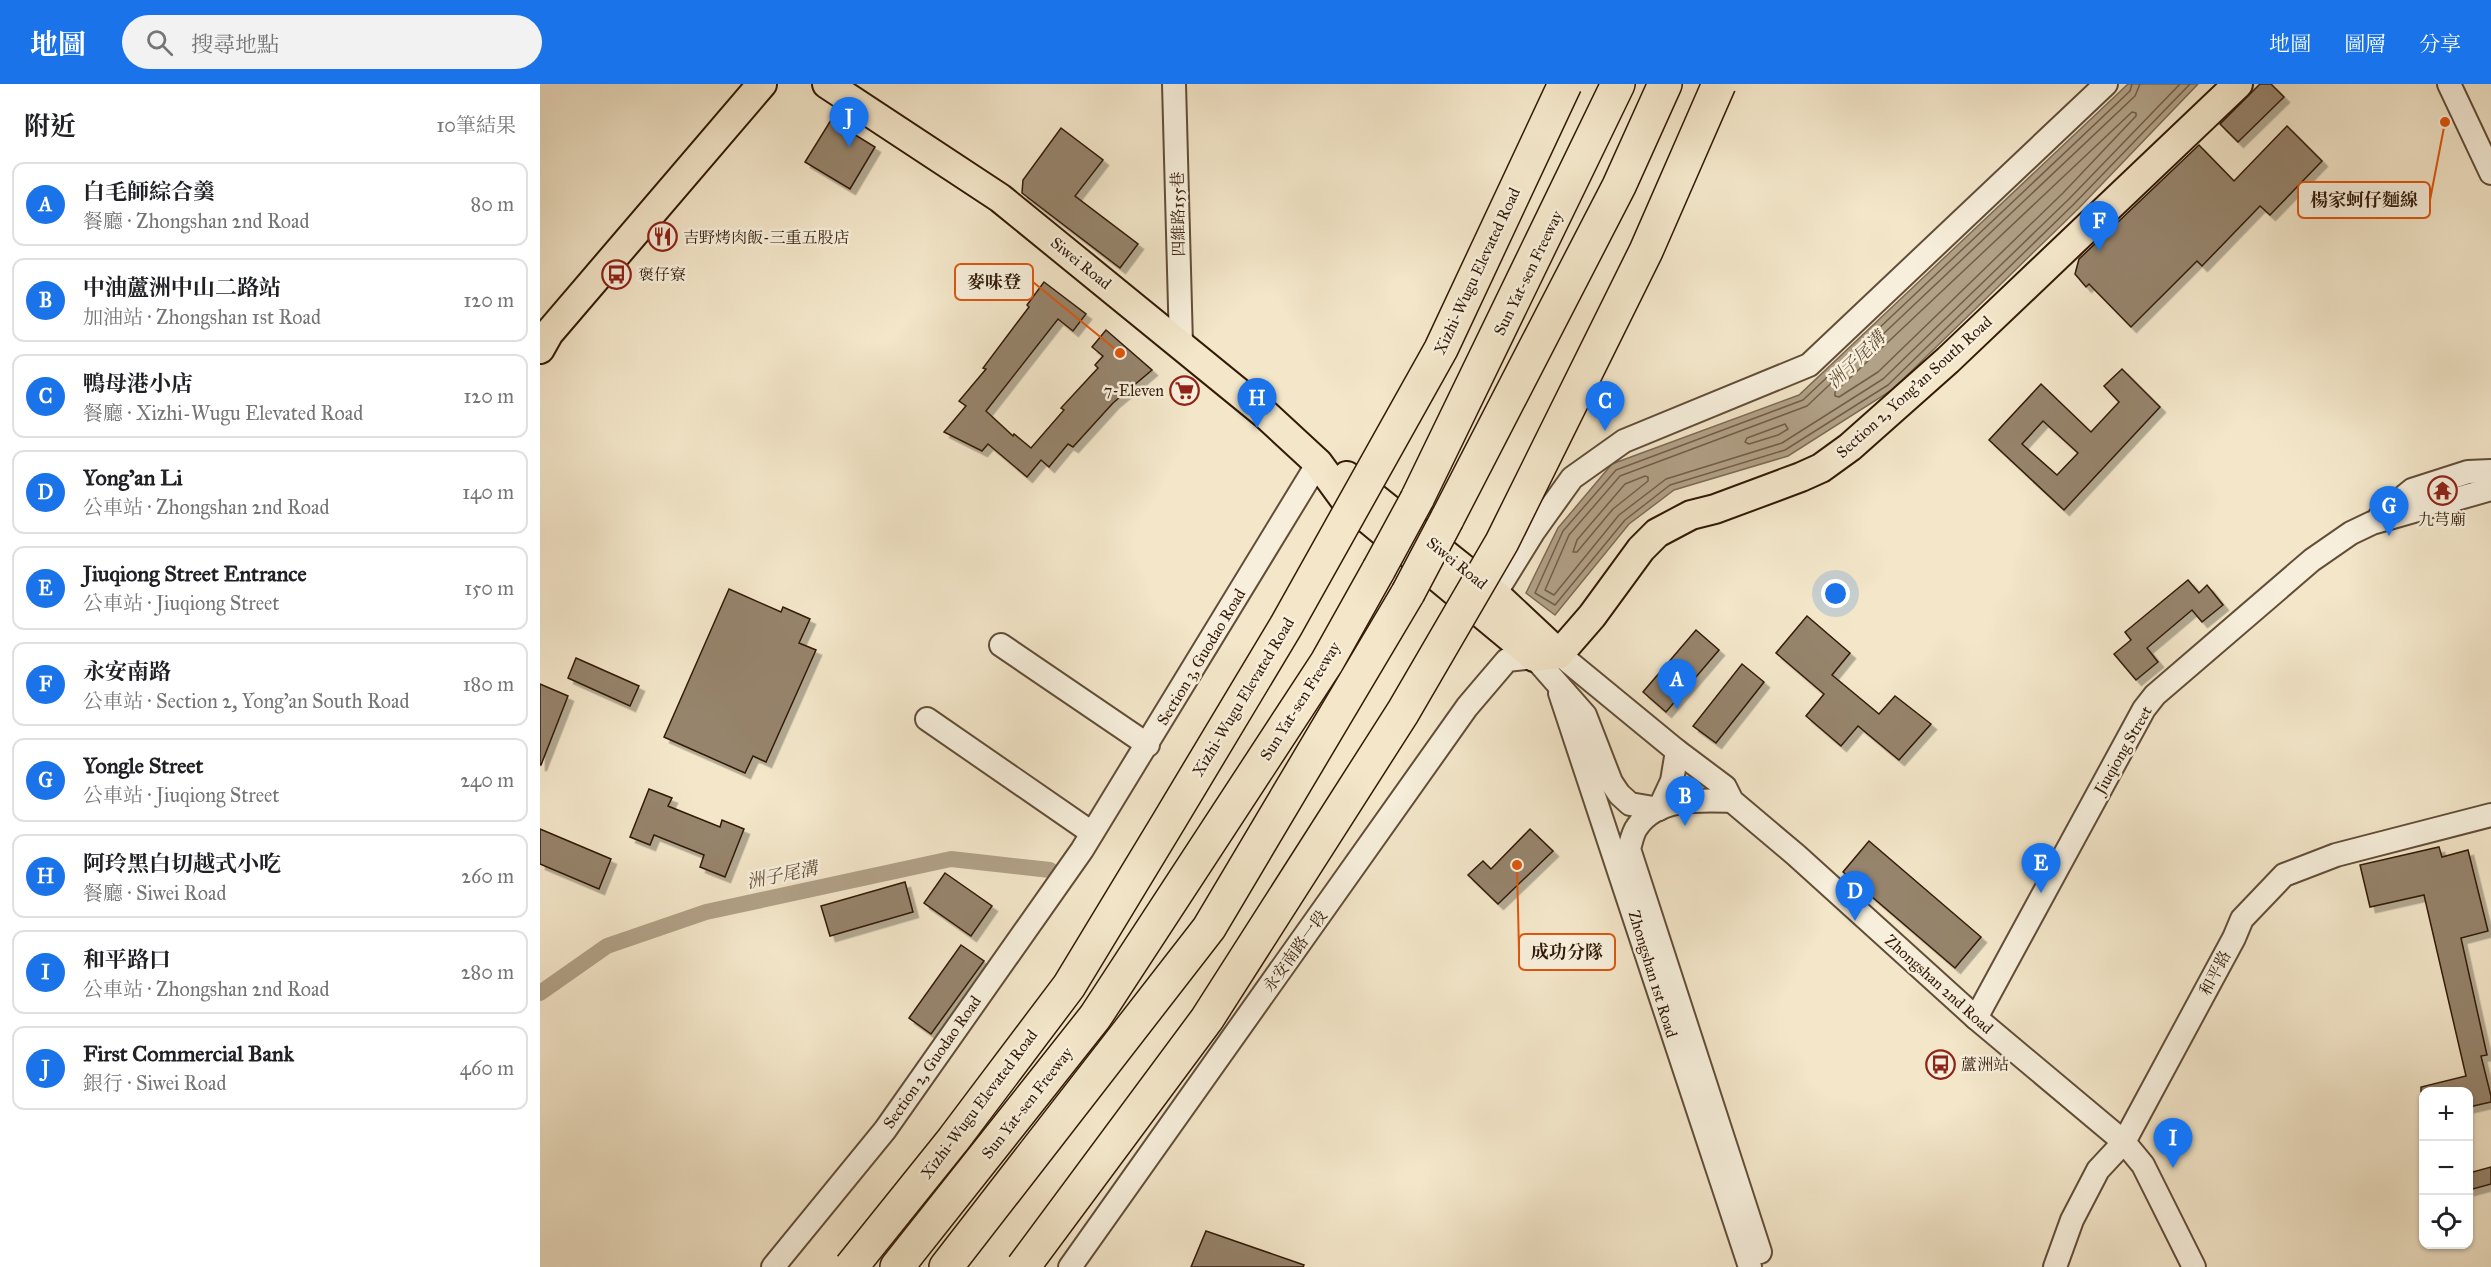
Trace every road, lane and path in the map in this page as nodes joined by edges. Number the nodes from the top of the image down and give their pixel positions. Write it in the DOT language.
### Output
graph roads {
  1 [pos="762,84"];
  2 [pos="827,84"];
  3 [pos="1174,84"];
  4 [pos="1565,84"];
  5 [pos="1618,84"];
  6 [pos="1665,84"];
  7 [pos="1719,84"];
  8 [pos="2106,84"];
  9 [pos="2238,84"];
  10 [pos="2449,84"];
  11 [pos="2491,173"];
  12 [pos="1181,344"];
  13 [pos="540,350"];
  14 [pos="1318,463"];
  15 [pos="2491,471"];
  16 [pos="2491,489"];
  17 [pos="2372,523"];
  18 [pos="1495,594"];
  19 [pos="1001,645"];
  20 [pos="1549,664"];
  21 [pos="927,719"];
  22 [pos="1148,745"];
  23 [pos="1677,751"];
  24 [pos="1732,801"];
  25 [pos="1659,809"];
  26 [pos="2491,814"];
  27 [pos="1087,841"];
  28 [pos="1977,1018"];
  29 [pos="2124,1142"];
  30 [pos="2191,1265"];
  31 [pos="773,1267"];
  32 [pos="851,1267"];
  33 [pos="897,1267"];
  34 [pos="946,1267"];
  35 [pos="1023,1267"];
  36 [pos="1070,1267"];
  37 [pos="1750,1267"];
  38 [pos="1765,1267"];
  39 [pos="2055,1267"];
  1 -- 13 [label="main road"];
  2 -- 12 [label="main road, Siwei Road"];
  3 -- 12 [label="street, 四維路155巷"];
  4 -- 32 [label="highway, Xizhi-Wugu Elevated Road, bridge"];
  5 -- 33 [label="highway, Sun Yat-sen Freeway, bridge"];
  6 -- 34 [label="highway, bridge"];
  7 -- 35 [label="highway, bridge"];
  8 -- 18 [label="street"];
  9 -- 20 [label="main road, Section 2, Yong'an South Road"];
  10 -- 11 [label="street"];
  12 -- 14 [label="main road, Siwei Road"];
  14 -- 18 [label="main road, Siwei Road"];
  14 -- 20 [label="main road, Siwei Road"];
  14 -- 22 [label="street, Section 3, Guodao Road"];
  15 -- 17 [label="street, Jiuqiong Street"];
  16 -- 17 [label="street, Jiuqiong Street"];
  17 -- 28 [label="street, Jiuqiong Street"];
  18 -- 20 [label="main road, Siwei Road"];
  19 -- 22 [label="street"];
  20 -- 23 [label="street, Zhongshan 2nd Road"];
  20 -- 25 [label="street, Zhongshan 1st Road"];
  20 -- 36 [label="street, 永安南路一段"];
  20 -- 37 [label="street, Zhongshan 1st Road"];
  21 -- 27 [label="street"];
  22 -- 27 [label="street, Section 3, Guodao Road"];
  23 -- 24 [label="street, Zhongshan 2nd Road"];
  23 -- 25 [label="street"];
  24 -- 25 [label="street, Zhongshan 1st Road"];
  24 -- 28 [label="street, Zhongshan 2nd Road"];
  25 -- 38 [label="street, Zhongshan 1st Road"];
  26 -- 29 [label="street, 和平路"];
  27 -- 31 [label="street, Section 2, Guodao Road"];
  28 -- 29 [label="street, Zhongshan 2nd Road"];
  29 -- 30 [label="street, Zhongshan 2nd Road"];
  29 -- 39 [label="street, 和平路"];
}
